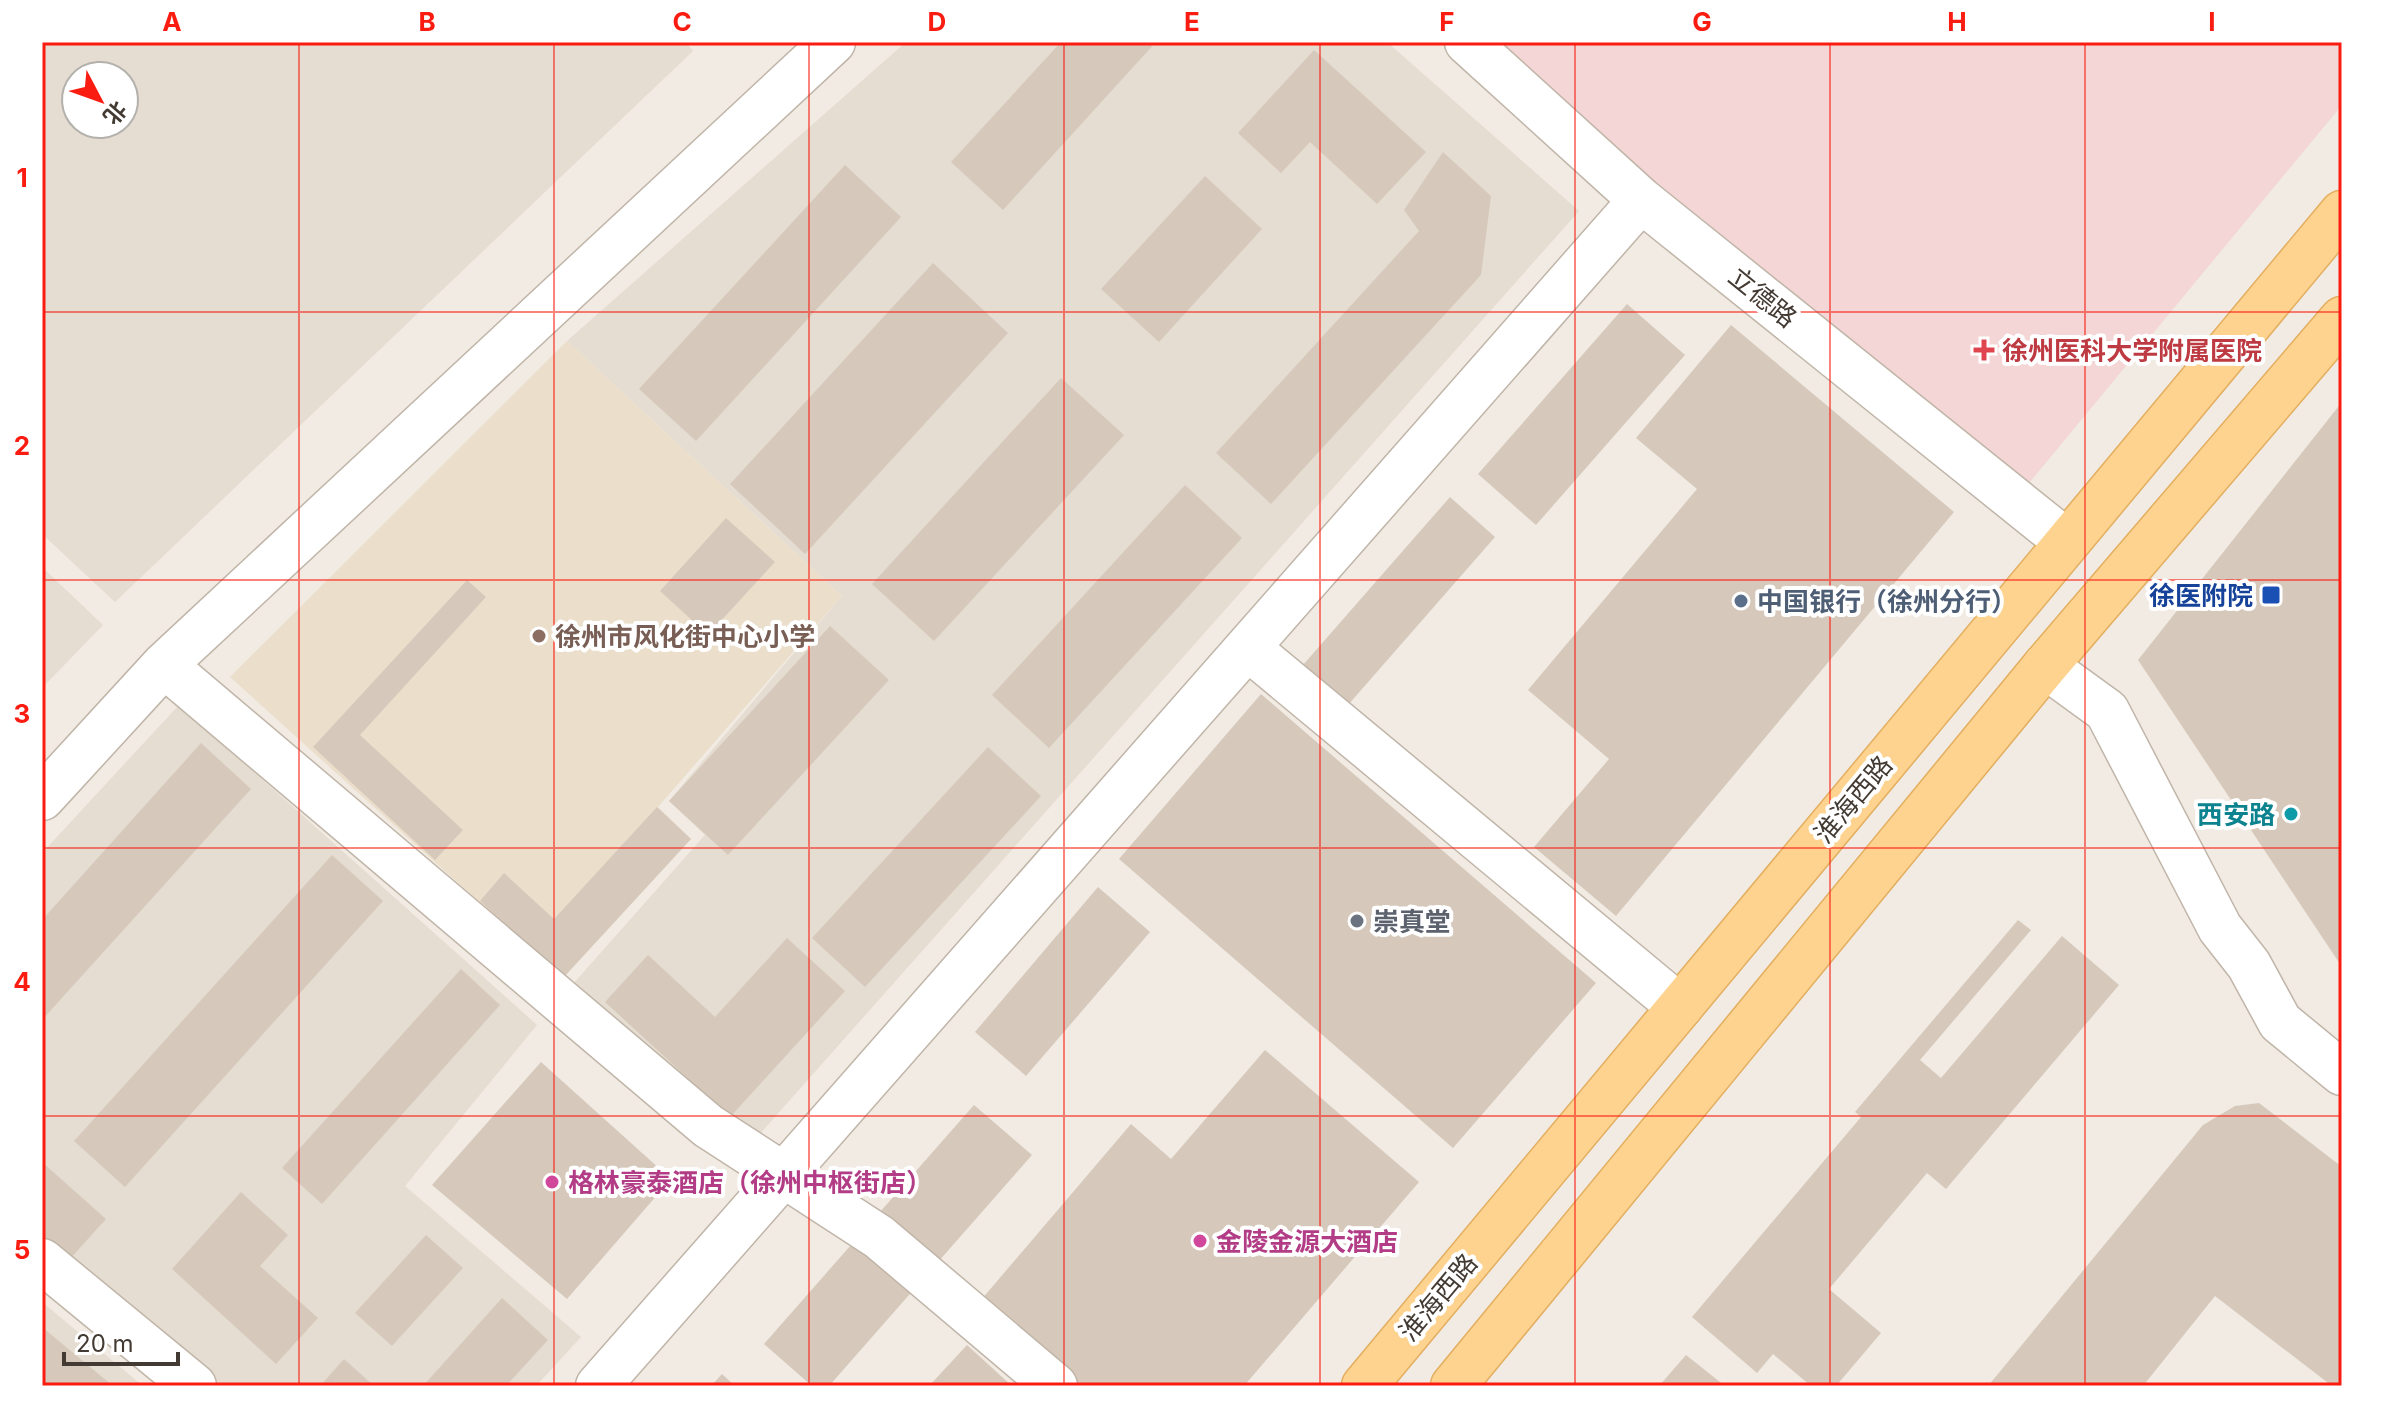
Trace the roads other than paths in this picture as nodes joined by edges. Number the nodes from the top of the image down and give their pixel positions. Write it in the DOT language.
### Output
graph roads {
  1 [pos="833,42"];
  2 [pos="1467,42"];
  3 [pos="1641,200"];
  4 [pos="2342,213"];
  5 [pos="2342,319"];
  6 [pos="2067,542"];
  7 [pos="1248,648"];
  8 [pos="164,665"];
  9 [pos="2045,666"];
  10 [pos="42,798"];
  11 [pos="1680,1007"];
  12 [pos="2342,1073"];
  13 [pos="782,1174"];
  14 [pos="42,1261"];
  15 [pos="194,1386"];
  16 [pos="598,1386"];
  17 [pos="1055,1386"];
  18 [pos="1364,1386"];
  19 [pos="1453,1386"];
  1 -- 8 [label="street"];
  2 -- 3 [label="street, 立德路"];
  3 -- 6 [label="street, 立德路"];
  3 -- 7 [label="street"];
  4 -- 6 [label="main road, 淮海西路"];
  5 -- 9 [label="main road"];
  6 -- 11 [label="main road, 淮海西路"];
  7 -- 11 [label="street"];
  7 -- 13 [label="street"];
  8 -- 10 [label="street"];
  8 -- 13 [label="street"];
  9 -- 12 [label="street"];
  9 -- 19 [label="main road"];
  11 -- 18 [label="main road, 淮海西路"];
  13 -- 16 [label="street"];
  13 -- 17 [label="street"];
  14 -- 15 [label="street"];
}
